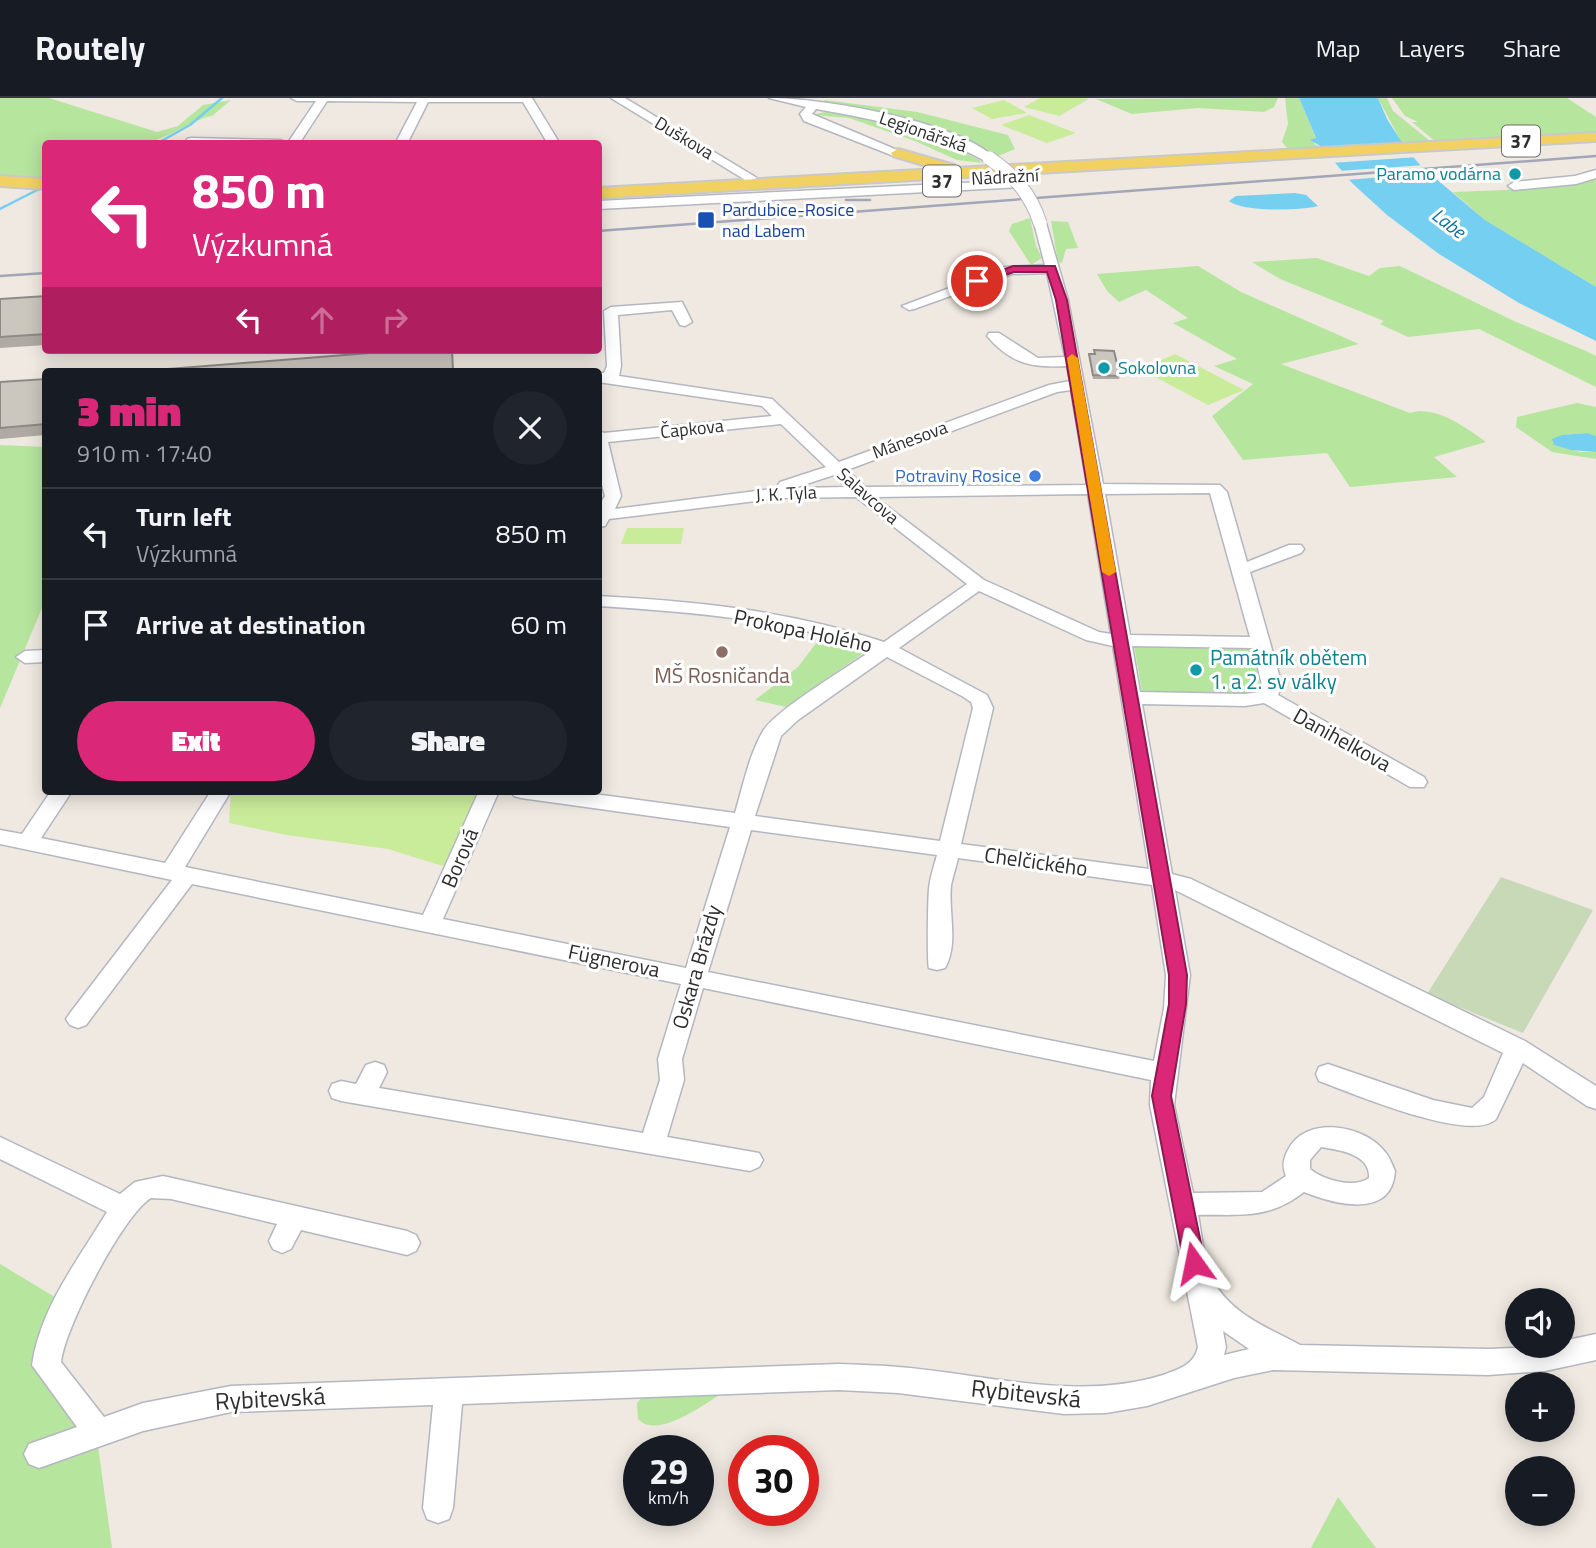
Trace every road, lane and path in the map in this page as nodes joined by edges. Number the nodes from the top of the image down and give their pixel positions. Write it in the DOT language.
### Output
graph roads {
  1 [pos="297,98"];
  2 [pos="324,98"];
  3 [pos="527,98"];
  4 [pos="617,98"];
  5 [pos="775,98"];
  6 [pos="424,99"];
  7 [pos="813,104"];
  8 [pos="1596,137"];
  9 [pos="295,140"];
  10 [pos="403,140"];
  11 [pos="552,140"];
  12 [pos="1596,143"];
  13 [pos="1448,148"];
  14 [pos="898,153"];
  15 [pos="1284,158"];
  16 [pos="1003,172"];
  17 [pos="1596,174"];
  18 [pos="751,178"];
  19 [pos="0,181"];
  20 [pos="1021,184"];
  21 [pos="883,185"];
  22 [pos="33,186"];
  23 [pos="1514,186"];
  24 [pos="0,187"];
  25 [pos="602,193"];
  26 [pos="602,199"];
  27 [pos="602,205"];
  28 [pos="1051,268"];
  29 [pos="909,306"];
  30 [pos="685,322"];
  31 [pos="995,336"];
  32 [pos="1073,361"];
  33 [pos="604,378"];
  34 [pos="1078,384"];
  35 [pos="785,419"];
  36 [pos="602,437"];
  37 [pos="602,449"];
  38 [pos="836,468"];
  39 [pos="1095,487"];
  40 [pos="858,490"];
  41 [pos="742,497"];
  42 [pos="602,514"];
  43 [pos="602,517"];
  44 [pos="1295,550"];
  45 [pos="1240,568"];
  46 [pos="978,584"];
  47 [pos="602,601"];
  48 [pos="1121,640"];
  49 [pos="1261,643"];
  50 [pos="884,649"];
  51 [pos="42,656"];
  52 [pos="25,657"];
  53 [pos="1267,697"];
  54 [pos="1130,698"];
  55 [pos="1417,782"];
  56 [pos="59,795"];
  57 [pos="219,795"];
  58 [pos="487,795"];
  59 [pos="550,795"];
  60 [pos="742,822"];
  61 [pos="0,837"];
  62 [pos="28,841"];
  63 [pos="949,849"];
  64 [pos="180,872"];
  65 [pos="1161,880"];
  66 [pos="430,923"];
  67 [pos="937,962"];
  68 [pos="694,977"];
  69 [pos="78,1019"];
  70 [pos="1517,1048"];
  71 [pos="375,1072"];
  72 [pos="1164,1073"];
  73 [pos="1328,1074"];
  74 [pos="1596,1099"];
  75 [pos="652,1145"];
  76 [pos="0,1147"];
  77 [pos="750,1160"];
  78 [pos="1302,1179"];
  79 [pos="1182,1204"];
  80 [pos="124,1208"];
  81 [pos="295,1216"];
  82 [pos="282,1241"];
  83 [pos="407,1242"];
  84 [pos="1194,1263"];
  85 [pos="1596,1347"];
  86 [pos="1317,1357"];
  87 [pos="1178,1384"];
  88 [pos="449,1391"];
  89 [pos="95,1432"];
  90 [pos="39,1454"];
  91 [pos="438,1508"];
  1 -- 2 [label="street"];
  2 -- 6 [label="street"];
  2 -- 9 [label="street"];
  3 -- 6 [label="street"];
  3 -- 11 [label="street"];
  4 -- 18 [label="street, Duškova"];
  5 -- 7 [label="street, Legionářská"];
  6 -- 10 [label="street"];
  7 -- 14 [label="street, Legionářská"];
  7 -- 20 [label="street, Legionářská, bridge"];
  8 -- 13 [label="main road, 37"];
  12 -- 13 [label="main road, 37"];
  13 -- 15 [label="main road, 37"];
  14 -- 16 [label="main road"];
  14 -- 21 [label="main road"];
  15 -- 16 [label="main road, Nádražní / 37"];
  15 -- 26 [label="main road, Nádražní / 37"];
  16 -- 21 [label="main road, Nádražní / 37"];
  17 -- 23 [label="street"];
  19 -- 22 [label="main road"];
  20 -- 21 [label="street"];
  20 -- 28 [label="street, bridge"];
  21 -- 25 [label="main road, Nádražní / 37"];
  21 -- 27 [label="street"];
  22 -- 24 [label="main road"];
  28 -- 29 [label="street"];
  28 -- 32 [label="street"];
  30 -- 33 [label="street, Salavcova"];
  31 -- 32 [label="street"];
  32 -- 34 [label="street"];
  33 -- 35 [label="street, Salavcova"];
  34 -- 38 [label="street, Mánesova"];
  34 -- 39 [label="street"];
  35 -- 36 [label="street, Čapkova"];
  35 -- 38 [label="street, Salavcova"];
  37 -- 42 [label="street"];
  38 -- 40 [label="street, Salavcova"];
  38 -- 41 [label="street, Mánesova"];
  39 -- 40 [label="street, J. K. Tyla"];
  39 -- 45 [label="street, J. K. Tyla"];
  39 -- 48 [label="street"];
  40 -- 41 [label="street, J. K. Tyla"];
  40 -- 46 [label="street, Salavcova"];
  41 -- 43 [label="street, J. K. Tyla"];
  44 -- 45 [label="street"];
  45 -- 49 [label="street"];
  46 -- 48 [label="street, Salavcova"];
  46 -- 50 [label="street, Oskara Brázdy"];
  47 -- 50 [label="street, Prokopa Holého"];
  48 -- 49 [label="street, Salavcova"];
  48 -- 54 [label="street"];
  49 -- 53 [label="street"];
  50 -- 60 [label="street, Oskara Brázdy"];
  50 -- 63 [label="street, Prokopa Holého"];
  51 -- 52 [label="street"];
  53 -- 54 [label="street"];
  53 -- 55 [label="street, Danihelkova"];
  54 -- 65 [label="street"];
  56 -- 62 [label="street"];
  57 -- 64 [label="street"];
  58 -- 66 [label="street, Borová"];
  59 -- 60 [label="street, Chelčického"];
  60 -- 63 [label="street, Chelčického"];
  60 -- 68 [label="street, Oskara Brázdy"];
  61 -- 62 [label="street, Fügnerova"];
  62 -- 64 [label="street, Fügnerova"];
  63 -- 65 [label="street, Chelčického"];
  63 -- 67 [label="street, Prokopa Holého"];
  64 -- 66 [label="street, Fügnerova"];
  64 -- 69 [label="street"];
  65 -- 70 [label="street, Chelčického"];
  65 -- 72 [label="street"];
  66 -- 68 [label="street, Fügnerova"];
  68 -- 72 [label="street, Fügnerova"];
  68 -- 75 [label="street, Oskara Brázdy"];
  70 -- 73 [label="street"];
  70 -- 74 [label="street, Chelčického"];
  71 -- 75 [label="street"];
  72 -- 79 [label="street"];
  75 -- 77 [label="street"];
  76 -- 80 [label="street"];
  78 -- 79 [label="street"];
  79 -- 84 [label="street"];
  80 -- 81 [label="street"];
  80 -- 89 [label="street"];
  81 -- 82 [label="street"];
  81 -- 83 [label="street"];
  84 -- 86 [label="street"];
  84 -- 87 [label="street"];
  85 -- 86 [label="street, Rybitevská"];
  86 -- 87 [label="street, Rybitevská"];
  87 -- 88 [label="street, Rybitevská"];
  88 -- 89 [label="street, Rybitevská"];
  88 -- 91 [label="street"];
  89 -- 90 [label="street, Rybitevská"];
}
